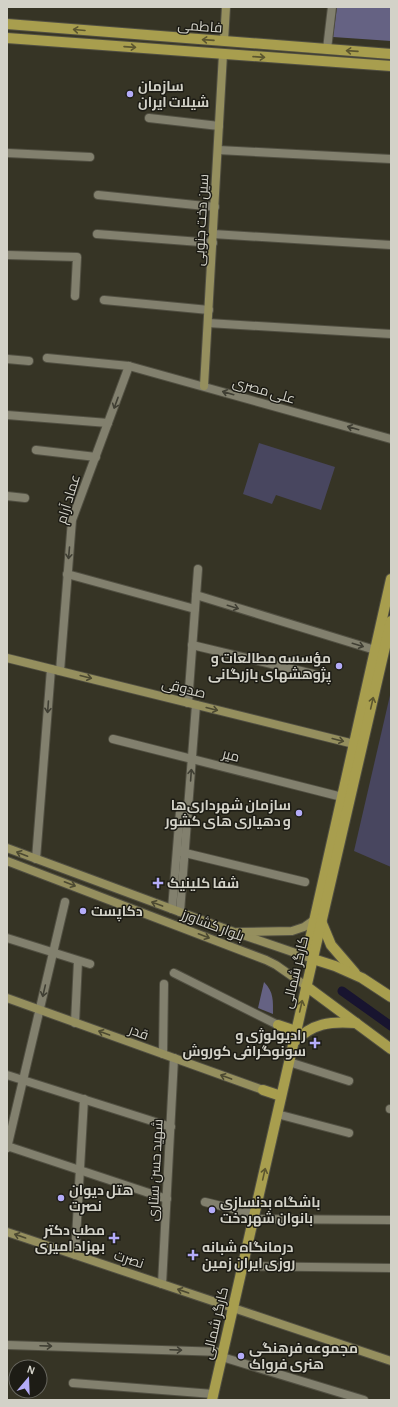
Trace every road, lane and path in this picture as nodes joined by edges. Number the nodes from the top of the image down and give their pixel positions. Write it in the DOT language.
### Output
graph roads {
  1 [pos="226,7"];
  2 [pos="332,7"];
  3 [pos="7,24"];
  4 [pos="7,38"];
  5 [pos="224,41"];
  6 [pos="327,49"];
  7 [pos="223,54"];
  8 [pos="391,54"];
  9 [pos="391,66"];
  10 [pos="149,118"];
  11 [pos="219,126"];
  12 [pos="218,150"];
  13 [pos="7,153"];
  14 [pos="90,157"];
  15 [pos="391,159"];
  16 [pos="98,195"];
  17 [pos="215,207"];
  18 [pos="96,234"];
  19 [pos="213,234"];
  20 [pos="212,243"];
  21 [pos="391,245"];
  22 [pos="7,256"];
  23 [pos="75,296"];
  24 [pos="104,300"];
  25 [pos="209,310"];
  26 [pos="208,323"];
  27 [pos="391,334"];
  28 [pos="47,358"];
  29 [pos="7,359"];
  30 [pos="29,361"];
  31 [pos="130,366"];
  32 [pos="204,386"];
  33 [pos="7,415"];
  34 [pos="108,423"];
  35 [pos="391,439"];
  36 [pos="36,450"];
  37 [pos="96,457"];
  38 [pos="7,496"];
  39 [pos="25,498"];
  40 [pos="198,569"];
  41 [pos="67,574"];
  42 [pos="391,579"];
  43 [pos="196,595"];
  44 [pos="195,610"];
  45 [pos="391,621"];
  46 [pos="192,645"];
  47 [pos="379,652"];
  48 [pos="7,658"];
  49 [pos="50,668"];
  50 [pos="60,671"];
  51 [pos="322,676"];
  52 [pos="192,704"];
  53 [pos="114,739"];
  54 [pos="358,745"];
  55 [pos="192,758"];
  56 [pos="346,798"];
  57 [pos="7,848"];
  58 [pos="180,852"];
  59 [pos="36,859"];
  60 [pos="7,861"];
  61 [pos="305,882"];
  62 [pos="65,902"];
  63 [pos="172,909"];
  64 [pos="180,912"];
  65 [pos="318,920"];
  66 [pos="234,932"];
  67 [pos="7,938"];
  68 [pos="53,953"];
  69 [pos="309,958"];
  70 [pos="78,961"];
  71 [pos="90,964"];
  72 [pos="174,973"];
  73 [pos="358,976"];
  74 [pos="164,984"];
  75 [pos="306,986"];
  76 [pos="391,997"];
  77 [pos="7,998"];
  78 [pos="40,1010"];
  79 [pos="75,1023"];
  80 [pos="356,1023"];
  81 [pos="278,1025"];
  82 [pos="296,1031"];
  83 [pos="294,1042"];
  84 [pos="391,1049"];
  85 [pos="163,1054"];
  86 [pos="174,1058"];
  87 [pos="289,1062"];
  88 [pos="7,1075"];
  89 [pos="23,1080"];
  90 [pos="349,1081"];
  91 [pos="263,1090"];
  92 [pos="281,1096"];
  93 [pos="84,1099"];
  94 [pos="277,1114"];
  95 [pos="171,1127"];
  96 [pos="349,1133"];
  97 [pos="7,1147"];
  98 [pos="80,1170"];
  99 [pos="167,1199"];
  100 [pos="205,1202"];
  101 [pos="254,1217"];
  102 [pos="391,1220"];
  103 [pos="7,1232"];
  104 [pos="75,1255"];
  105 [pos="243,1266"];
  106 [pos="391,1268"];
  107 [pos="162,1284"];
  108 [pos="233,1308"];
  109 [pos="7,1345"];
  110 [pos="222,1354"];
  111 [pos="391,1361"];
  112 [pos="72,1383"];
  113 [pos="213,1397"];
  114 [pos="364,1400"];
  1 -- 5 [label="main road"];
  2 -- 6 [label="street"];
  5 -- 3 [label="main road, فاطمی, one-way"];
  4 -- 7 [label="main road, فاطمی, one-way"];
  5 -- 6 [label="main road, فاطمی"];
  5 -- 7 [label="main road"];
  8 -- 6 [label="main road, فاطمی, one-way"];
  7 -- 9 [label="main road, فاطمی, one-way"];
  7 -- 11 [label="main road, سین دخت جنوبی"];
  10 -- 11 [label="street"];
  11 -- 12 [label="main road, سین دخت جنوبی"];
  12 -- 15 [label="street"];
  12 -- 17 [label="main road, سین دخت جنوبی"];
  13 -- 14 [label="street"];
  16 -- 17 [label="street"];
  17 -- 19 [label="main road, سین دخت جنوبی"];
  18 -- 20 [label="street"];
  19 -- 20 [label="main road, سین دخت جنوبی"];
  19 -- 21 [label="street"];
  20 -- 25 [label="main road, سین دخت جنوبی"];
  22 -- 23 [label="street"];
  24 -- 25 [label="street"];
  25 -- 26 [label="main road, سین دخت جنوبی"];
  26 -- 27 [label="street"];
  26 -- 32 [label="main road, سین دخت جنوبی"];
  28 -- 31 [label="street, علی مصری"];
  29 -- 30 [label="street"];
  31 -- 32 [label="street, علی مصری"];
  31 -- 34 [label="street, عماد آرام, one-way"];
  35 -- 32 [label="street, علی مصری, one-way"];
  33 -- 34 [label="street"];
  34 -- 37 [label="street, عماد آرام"];
  36 -- 37 [label="street"];
  37 -- 41 [label="street, عماد آرام, one-way"];
  38 -- 39 [label="street"];
  40 -- 43 [label="street"];
  41 -- 44 [label="street"];
  41 -- 50 [label="street, عماد آرام"];
  42 -- 47 [label="main road"];
  43 -- 44 [label="street"];
  43 -- 47 [label="street, one-way"];
  44 -- 46 [label="street"];
  45 -- 47 [label="main road"];
  46 -- 51 [label="street"];
  46 -- 52 [label="street"];
  47 -- 54 [label="main road, کارگر شمالی"];
  48 -- 49 [label="main road, صدوقی"];
  49 -- 50 [label="main road, صدوقی"];
  49 -- 59 [label="street, one-way"];
  50 -- 52 [label="main road, صدوقی, one-way"];
  52 -- 54 [label="main road, صدوقی, one-way"];
  52 -- 55 [label="street"];
  53 -- 55 [label="street, میر"];
  54 -- 56 [label="main road, کارگر شمالی"];
  55 -- 56 [label="street, میر"];
  58 -- 55 [label="street, one-way"];
  56 -- 65 [label="main road, کارگر شمالی"];
  59 -- 57 [label="main road, بلوار کشاورز, one-way"];
  58 -- 61 [label="street"];
  58 -- 63 [label="street"];
  58 -- 64 [label="street"];
  63 -- 59 [label="main road, بلوار کشاورز, one-way"];
  60 -- 75 [label="main road, بلوار کشاورز, one-way"];
  62 -- 68 [label="street"];
  63 -- 64 [label="main road, بلوار کشاورز"];
  64 -- 66 [label="main road, بلوار کشاورز"];
  65 -- 66 [label="main road"];
  65 -- 69 [label="main road, کارگر شمالی"];
  65 -- 73 [label="main road"];
  66 -- 69 [label="main road, بلوار کشاورز"];
  67 -- 68 [label="street"];
  68 -- 70 [label="street"];
  68 -- 78 [label="street, one-way"];
  69 -- 73 [label="main road, بلوار کشاورز"];
  69 -- 75 [label="main road, کارگر شمالی"];
  70 -- 71 [label="street"];
  70 -- 79 [label="street"];
  72 -- 81 [label="street"];
  73 -- 76 [label="main road, بلوار کشاورز"];
  74 -- 85 [label="street"];
  75 -- 80 [label="main road, بلوار کشاورز"];
  82 -- 75 [label="main road, کارگر شمالی, one-way"];
  77 -- 78 [label="main road, قدر"];
  78 -- 79 [label="main road, قدر"];
  78 -- 89 [label="street"];
  85 -- 79 [label="main road, قدر, one-way"];
  80 -- 83 [label="main road"];
  80 -- 84 [label="main road, بلوار کشاورز"];
  81 -- 82 [label="main road"];
  82 -- 83 [label="main road, کارگر شمالی"];
  83 -- 87 [label="main road, کارگر شمالی"];
  85 -- 86 [label="main road, قدر"];
  91 -- 86 [label="main road, قدر, one-way"];
  86 -- 95 [label="street, شهید حسن ستاری"];
  87 -- 90 [label="street"];
  87 -- 92 [label="main road, کارگر شمالی"];
  88 -- 89 [label="street"];
  89 -- 93 [label="street"];
  89 -- 97 [label="street"];
  91 -- 92 [label="main road"];
  92 -- 94 [label="main road, کارگر شمالی"];
  93 -- 95 [label="street"];
  93 -- 98 [label="street"];
  94 -- 96 [label="street"];
  101 -- 94 [label="main road, کارگر شمالی, one-way"];
  95 -- 99 [label="street, شهید حسن ستاری"];
  97 -- 98 [label="street"];
  98 -- 99 [label="street"];
  98 -- 104 [label="street"];
  99 -- 107 [label="street, شهید حسن ستاری"];
  100 -- 101 [label="street"];
  101 -- 102 [label="street"];
  101 -- 105 [label="main road, کارگر شمالی"];
  104 -- 103 [label="main road, نصرت, one-way"];
  104 -- 107 [label="main road, نصرت"];
  105 -- 106 [label="street"];
  105 -- 108 [label="main road, کارگر شمالی"];
  108 -- 107 [label="main road, نصرت, one-way"];
  108 -- 110 [label="main road, کارگر شمالی"];
  108 -- 111 [label="main road"];
  109 -- 110 [label="street, one-way"];
  110 -- 113 [label="main road, کارگر شمالی"];
  110 -- 114 [label="street"];
  112 -- 113 [label="street"];
}
